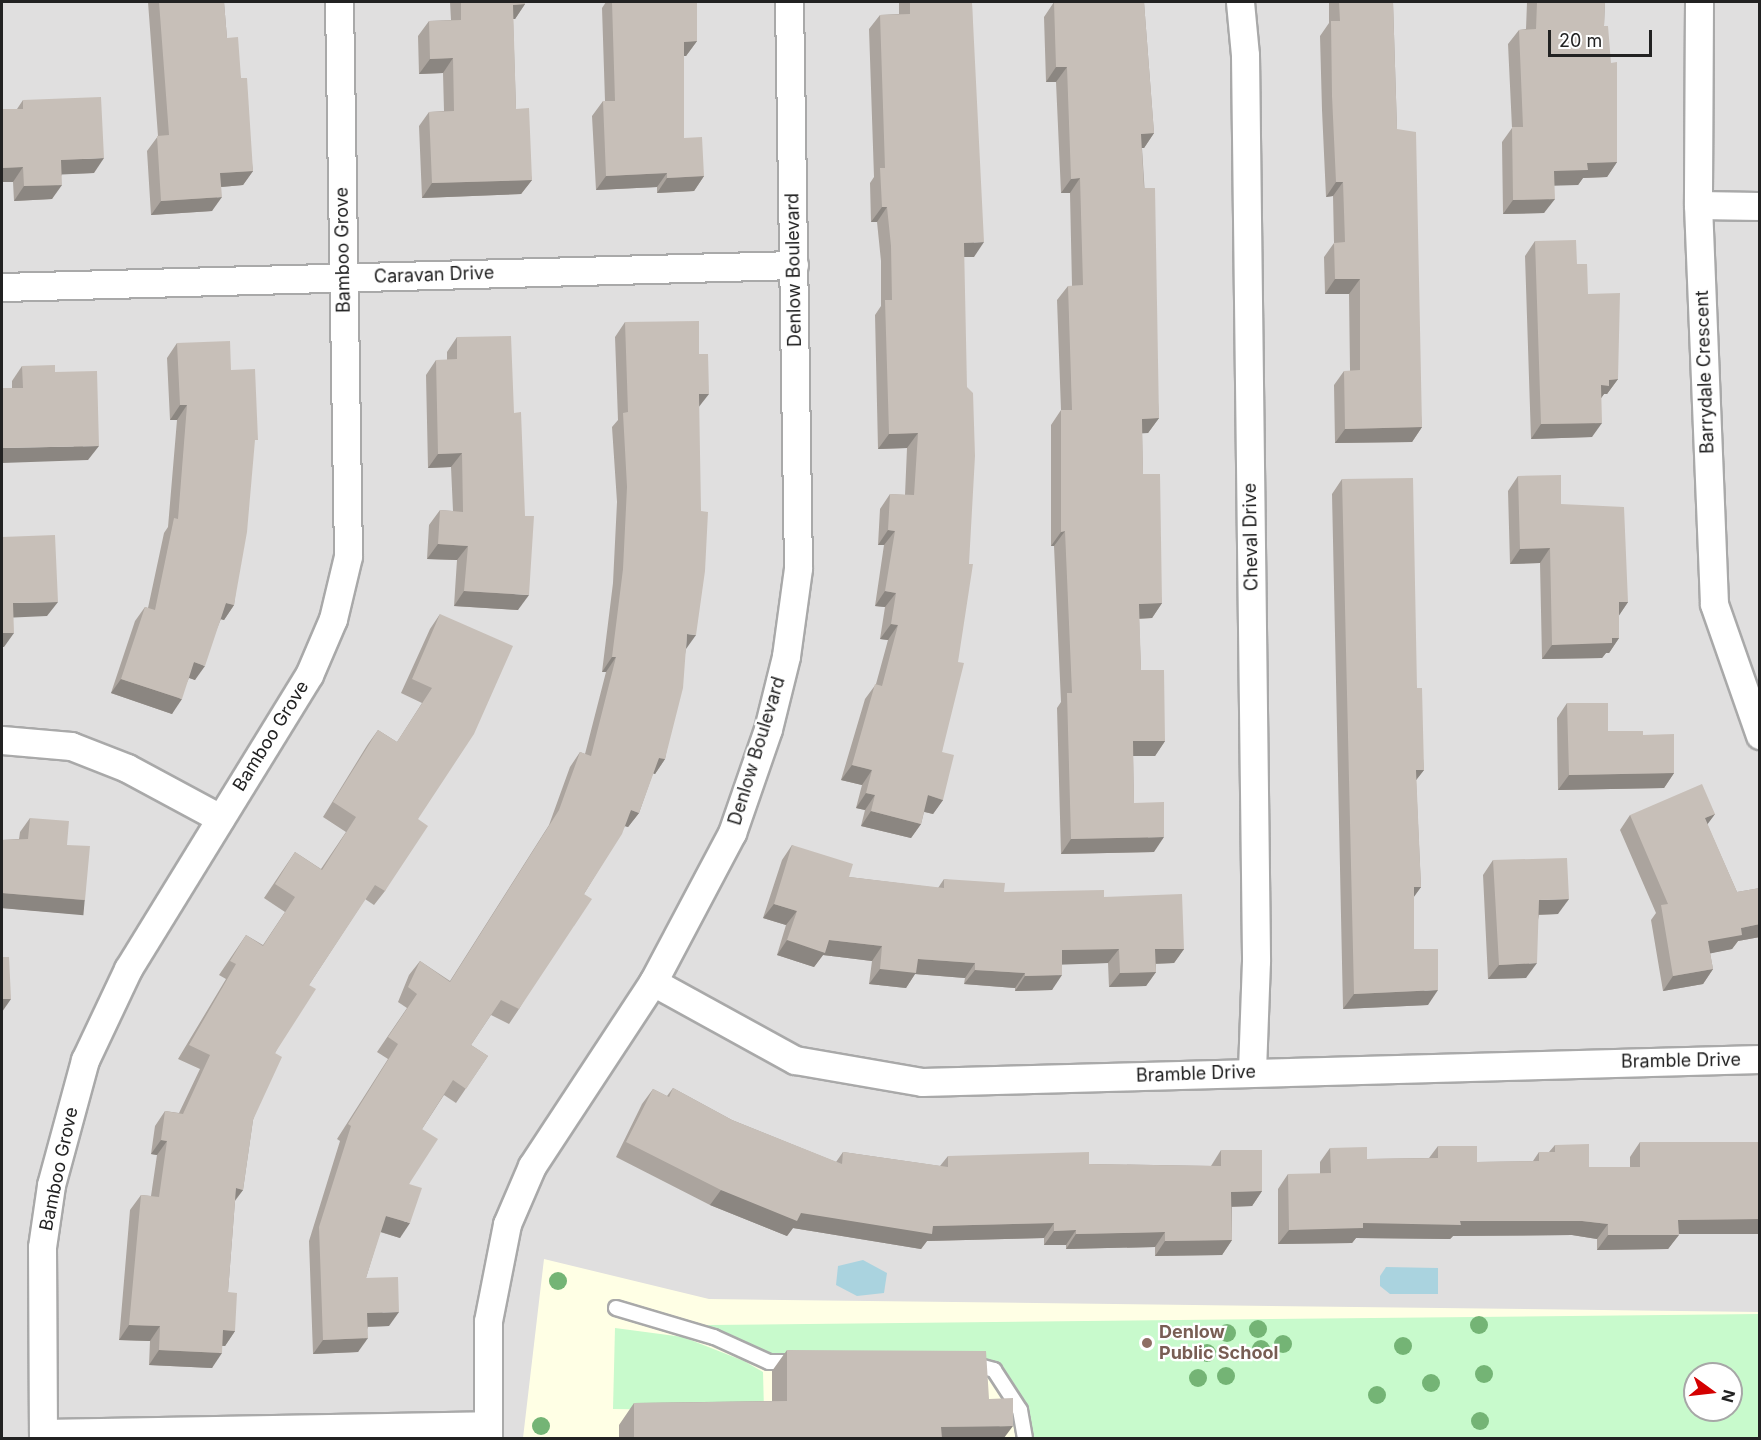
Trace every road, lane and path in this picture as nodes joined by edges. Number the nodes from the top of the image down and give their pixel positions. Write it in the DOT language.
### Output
graph roads {
  1 [pos="339,2"];
  2 [pos="789,2"];
  3 [pos="1240,2"];
  4 [pos="1699,2"];
  5 [pos="1698,205"];
  6 [pos="1760,206"];
  7 [pos="794,265"];
  8 [pos="343,277"];
  9 [pos="2,287"];
  10 [pos="1760,735"];
  11 [pos="2,740"];
  12 [pos="220,818"];
  13 [pos="654,982"];
  14 [pos="1760,1059"];
  15 [pos="1252,1072"];
  16 [pos="616,1308"];
  17 [pos="816,1362"];
  18 [pos="956,1364"];
  19 [pos="488,1432"];
  20 [pos="43,1436"];
  21 [pos="1025,1438"];
  1 -- 8 [label="street, Bamboo Grove"];
  2 -- 7 [label="street, Denlow Boulevard"];
  3 -- 15 [label="street, Cheval Drive"];
  4 -- 5 [label="street, Barrydale Crescent"];
  5 -- 6 [label="street"];
  5 -- 10 [label="street, Barrydale Crescent"];
  7 -- 8 [label="street, Caravan Drive"];
  7 -- 13 [label="street, Denlow Boulevard"];
  8 -- 9 [label="street, Caravan Drive"];
  8 -- 12 [label="street, Bamboo Grove"];
  11 -- 12 [label="street"];
  12 -- 20 [label="street, Bamboo Grove"];
  13 -- 15 [label="street, Bramble Drive"];
  13 -- 19 [label="street, Denlow Boulevard"];
  14 -- 15 [label="street, Bramble Drive"];
  16 -- 17 [label="lane"];
  18 -- 21 [label="lane"];
  19 -- 20 [label="street"];
}
